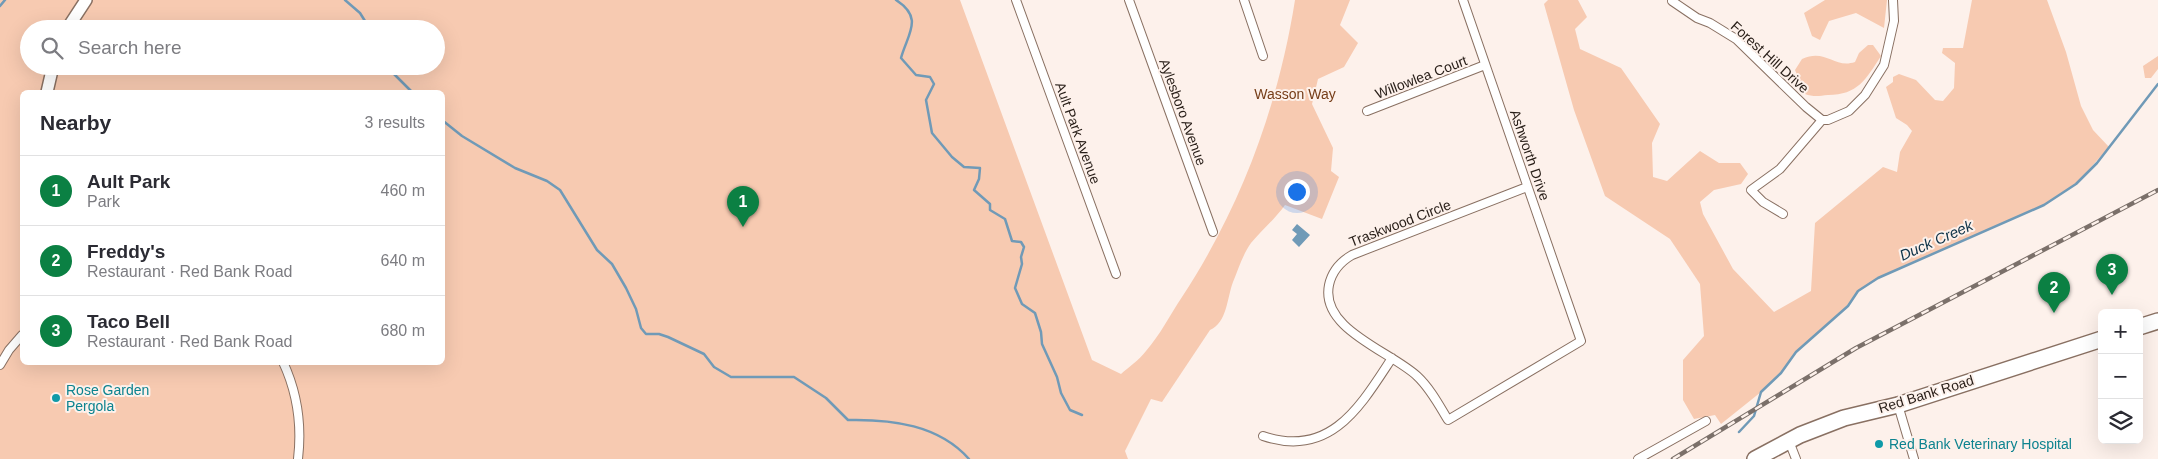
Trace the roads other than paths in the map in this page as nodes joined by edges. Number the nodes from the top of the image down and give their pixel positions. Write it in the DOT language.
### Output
graph roads {
  1 [pos="86,0"];
  2 [pos="1016,0"];
  3 [pos="1130,0"];
  4 [pos="1244,0"];
  5 [pos="1463,0"];
  6 [pos="1893,0"];
  7 [pos="1672,1"];
  8 [pos="73,20"];
  9 [pos="1263,56"];
  10 [pos="1485,66"];
  11 [pos="51,75"];
  12 [pos="47,90"];
  13 [pos="1367,111"];
  14 [pos="1822,120"];
  15 [pos="1527,187"];
  16 [pos="1783,214"];
  17 [pos="1213,232"];
  18 [pos="1116,274"];
  19 [pos="1574,318"];
  20 [pos="2158,321"];
  21 [pos="2143,326"];
  22 [pos="20,337"];
  23 [pos="2098,340"];
  24 [pos="1392,358"];
  25 [pos="0,365"];
  26 [pos="283,365"];
  27 [pos="1898,405"];
  28 [pos="1706,421"];
  29 [pos="1263,436"];
  30 [pos="1789,440"];
  31 [pos="298,459"];
  32 [pos="1638,459"];
  33 [pos="1755,459"];
  34 [pos="1796,459"];
  35 [pos="1914,459"];
  1 -- 8 [label="street"];
  2 -- 18 [label="street, Ault Park Avenue"];
  3 -- 17 [label="street, Aylesboro Avenue"];
  4 -- 9 [label="street"];
  5 -- 10 [label="street, Ashworth Drive"];
  6 -- 14 [label="street"];
  7 -- 14 [label="street, Forest Hill Drive"];
  10 -- 13 [label="street, Willowlea Court"];
  10 -- 15 [label="street, Ashworth Drive"];
  11 -- 12 [label="street"];
  14 -- 16 [label="street"];
  15 -- 19 [label="street, Ashworth Drive"];
  15 -- 24 [label="street, Traskwood Circle"];
  19 -- 24 [label="street, Traskwood Circle"];
  20 -- 21 [label="highway"];
  22 -- 25 [label="street"];
  23 -- 27 [label="highway, Red Bank Road"];
  24 -- 29 [label="street"];
  26 -- 31 [label="street"];
  27 -- 30 [label="highway, Red Bank Road"];
  27 -- 35 [label="street"];
  28 -- 32 [label="street"];
  30 -- 33 [label="highway, Red Bank Road"];
  30 -- 34 [label="street"];
}
